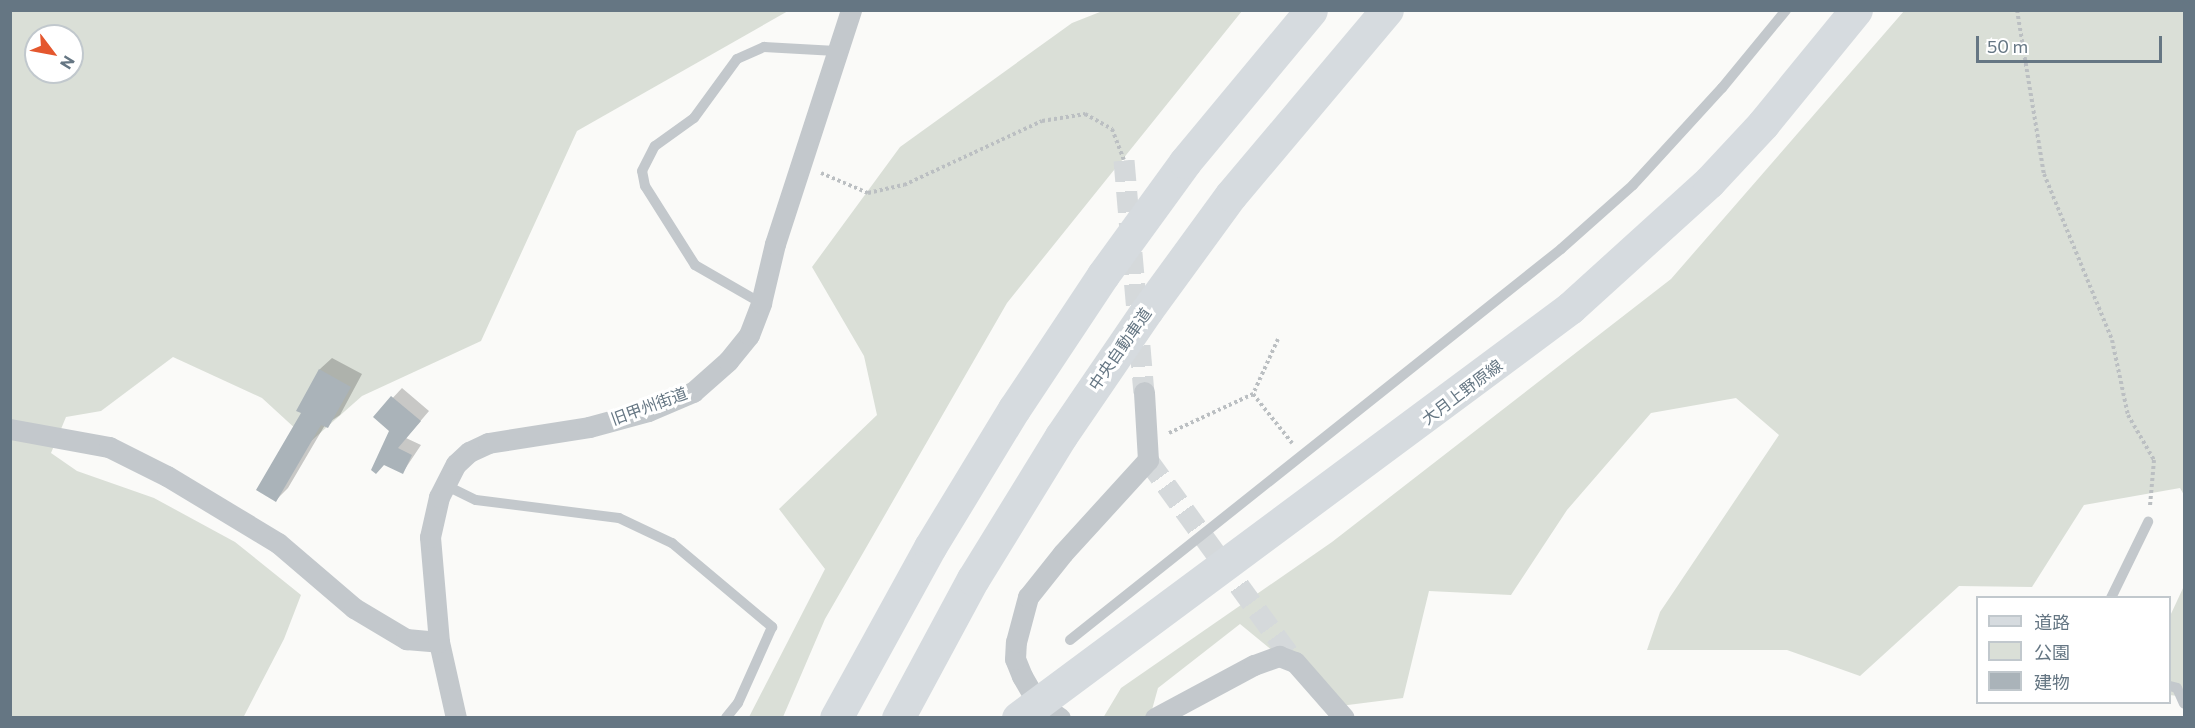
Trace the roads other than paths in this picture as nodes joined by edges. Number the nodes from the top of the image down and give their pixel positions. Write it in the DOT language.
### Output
graph roads {
  1 [pos="851,10"];
  2 [pos="1311,10"];
  3 [pos="1387,10"];
  4 [pos="1786,10"];
  5 [pos="1856,10"];
  6 [pos="836,51"];
  7 [pos="761,303"];
  8 [pos="1144,392"];
  9 [pos="10,429"];
  10 [pos="445,485"];
  11 [pos="2148,522"];
  12 [pos="2111,596"];
  13 [pos="1070,640"];
  14 [pos="439,642"];
  15 [pos="2171,686"];
  16 [pos="2184,704"];
  17 [pos="1038,712"];
  18 [pos="456,717"];
  19 [pos="726,717"];
  20 [pos="836,717"];
  21 [pos="898,717"];
  22 [pos="1155,717"];
  23 [pos="1344,717"];
  1 -- 6 [label="street, 旧甲州街道"];
  2 -- 20 [label="main road"];
  3 -- 21 [label="main road, 中央自動車道"];
  4 -- 13 [label="lane"];
  5 -- 17 [label="main road, 大月上野原線"];
  6 -- 7 [label="street, 旧甲州街道"];
  6 -- 7 [label="lane"];
  7 -- 10 [label="street, 旧甲州街道"];
  8 -- 17 [label="street"];
  9 -- 14 [label="street"];
  10 -- 14 [label="street, 旧甲州街道"];
  10 -- 19 [label="lane"];
  11 -- 12 [label="lane"];
  14 -- 18 [label="street, 旧甲州街道"];
  15 -- 16 [label="lane"];
  22 -- 23 [label="street"];
}
